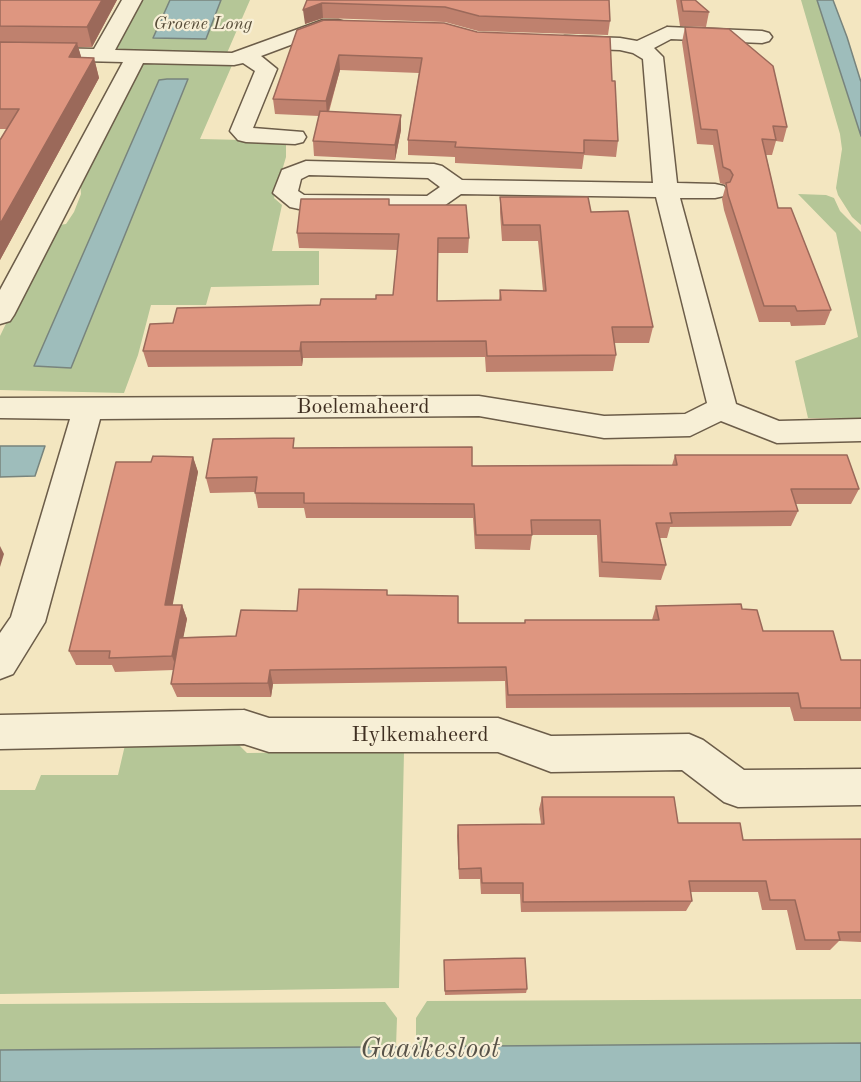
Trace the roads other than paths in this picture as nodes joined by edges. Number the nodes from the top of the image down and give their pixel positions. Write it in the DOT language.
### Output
graph roads {
  1 [pos="132,0"];
  2 [pos="356,27"];
  3 [pos="762,37"];
  4 [pos="546,42"];
  5 [pos="640,48"];
  6 [pos="0,53"];
  7 [pos="246,55"];
  8 [pos="101,56"];
  9 [pos="136,57"];
  10 [pos="295,137"];
  11 [pos="456,187"];
  12 [pos="666,190"];
  13 [pos="715,191"];
  14 [pos="0,315"];
  15 [pos="0,408"];
  16 [pos="88,409"];
  17 [pos="720,409"];
  18 [pos="861,430"];
  19 [pos="14,623"];
  20 [pos="0,663"];
  21 [pos="0,732"];
  22 [pos="861,787"];
  1 -- 8 [label="street"];
  2 -- 7 [label="street"];
  3 -- 5 [label="street"];
  4 -- 5 [label="street"];
  5 -- 12 [label="street"];
  6 -- 8 [label="street"];
  7 -- 9 [label="street"];
  7 -- 10 [label="street"];
  8 -- 9 [label="street"];
  9 -- 14 [label="street"];
  11 -- 11 [label="street"];
  11 -- 12 [label="street"];
  12 -- 13 [label="street"];
  12 -- 17 [label="street"];
  15 -- 16 [label="street, Boelemaheerd"];
  16 -- 17 [label="street, Boelemaheerd"];
  16 -- 19 [label="street"];
  17 -- 18 [label="street"];
  19 -- 20 [label="street"];
  21 -- 22 [label="street, Hylkemaheerd"];
}
